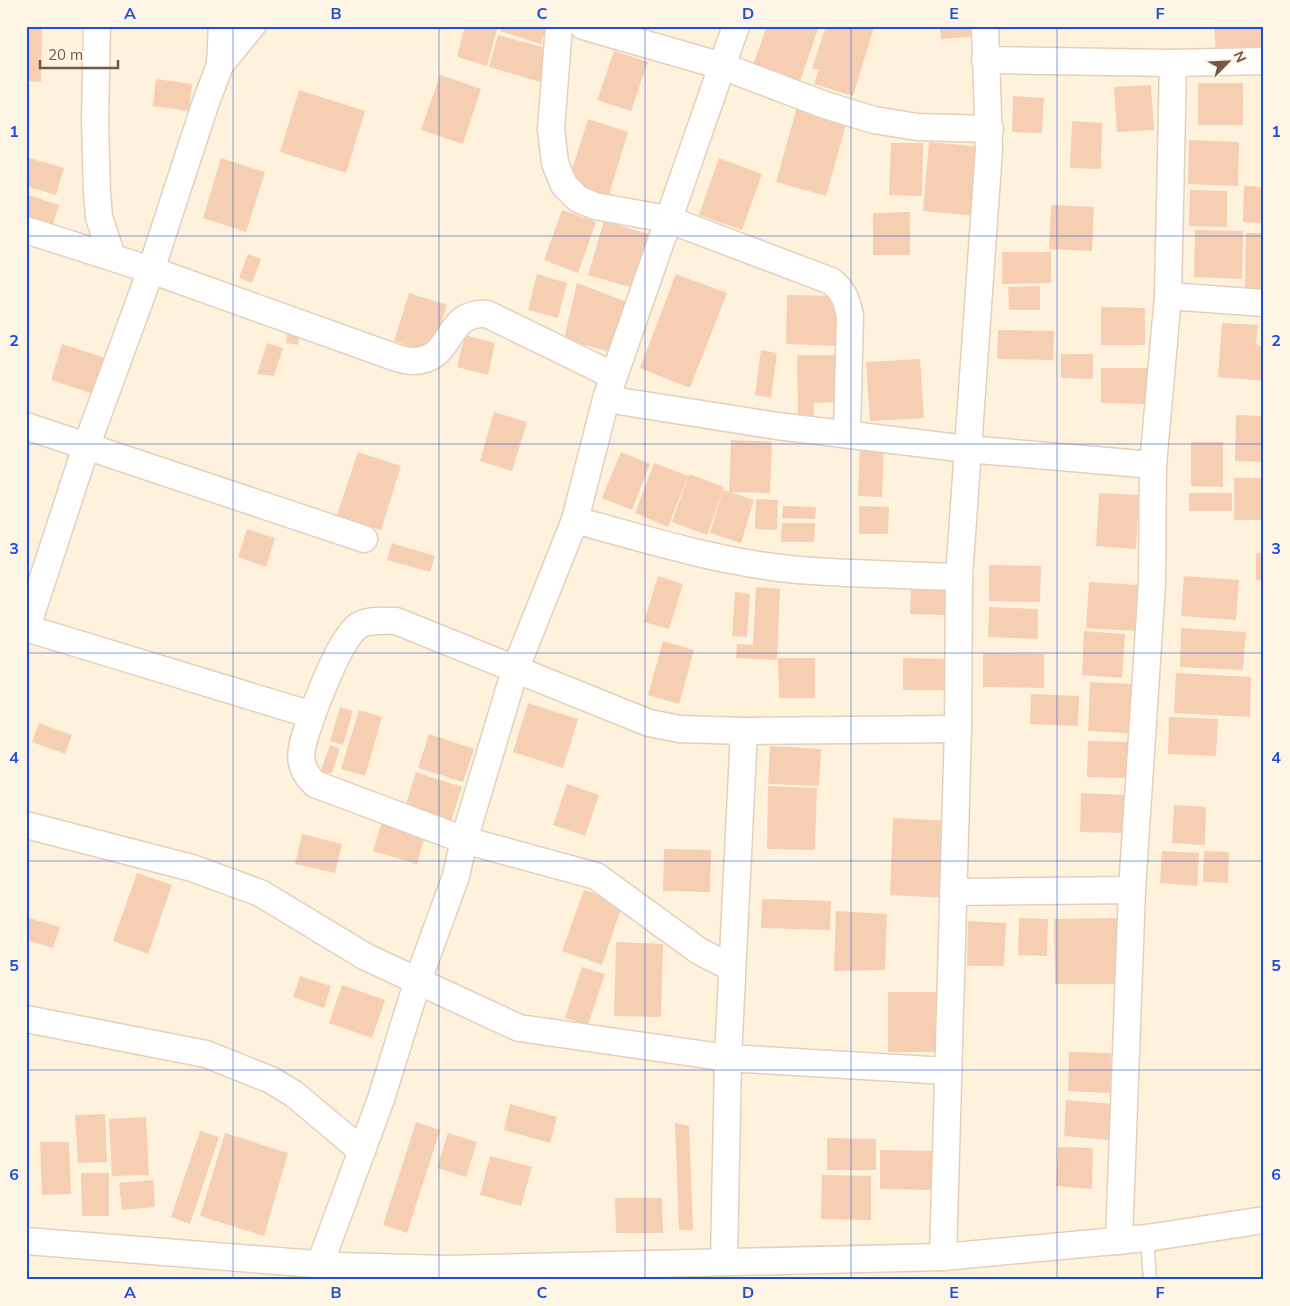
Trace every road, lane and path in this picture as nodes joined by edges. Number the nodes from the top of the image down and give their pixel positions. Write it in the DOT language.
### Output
graph roads {
  1 [pos="97,26"];
  2 [pos="222,26"];
  3 [pos="252,26"];
  4 [pos="559,26"];
  5 [pos="583,26"];
  6 [pos="736,26"];
  7 [pos="985,26"];
  8 [pos="985,60"];
  9 [pos="1264,61"];
  10 [pos="1173,63"];
  11 [pos="220,65"];
  12 [pos="722,66"];
  13 [pos="990,129"];
  14 [pos="667,219"];
  15 [pos="26,230"];
  16 [pos="112,257"];
  17 [pos="151,270"];
  18 [pos="1168,296"];
  19 [pos="1264,303"];
  20 [pos="610,388"];
  21 [pos="26,426"];
  22 [pos="846,433"];
  23 [pos="86,447"];
  24 [pos="967,449"];
  25 [pos="1153,465"];
  26 [pos="575,520"];
  27 [pos="364,539"];
  28 [pos="959,577"];
  29 [pos="26,629"];
  30 [pos="515,670"];
  31 [pos="312,715"];
  32 [pos="958,728"];
  33 [pos="744,731"];
  34 [pos="26,826"];
  35 [pos="464,840"];
  36 [pos="1132,890"];
  37 [pos="953,892"];
  38 [pos="732,968"];
  39 [pos="417,983"];
  40 [pos="26,1018"];
  41 [pos="728,1058"];
  42 [pos="947,1071"];
  43 [pos="362,1151"];
  44 [pos="1264,1220"];
  45 [pos="1147,1238"];
  46 [pos="26,1241"];
  47 [pos="1119,1241"];
  48 [pos="943,1257"];
  49 [pos="724,1262"];
  50 [pos="320,1264"];
  51 [pos="232,1269"];
  52 [pos="631,1272"];
  53 [pos="447,1274"];
  54 [pos="1150,1280"];
  1 -- 16 [label="street"];
  2 -- 11 [label="street"];
  3 -- 11 [label="street"];
  4 -- 14 [label="street"];
  5 -- 12 [label="street"];
  6 -- 12 [label="street"];
  7 -- 8 [label="street"];
  8 -- 10 [label="street"];
  8 -- 13 [label="street"];
  9 -- 10 [label="street"];
  10 -- 18 [label="street"];
  11 -- 17 [label="street"];
  12 -- 13 [label="street"];
  12 -- 14 [label="street"];
  13 -- 24 [label="street"];
  14 -- 20 [label="street"];
  14 -- 22 [label="street"];
  15 -- 16 [label="street"];
  16 -- 17 [label="street"];
  17 -- 20 [label="street"];
  17 -- 23 [label="street"];
  18 -- 19 [label="street"];
  18 -- 25 [label="street"];
  20 -- 22 [label="street"];
  20 -- 26 [label="street"];
  21 -- 23 [label="street"];
  22 -- 24 [label="street"];
  23 -- 27 [label="street"];
  23 -- 29 [label="street"];
  24 -- 25 [label="street"];
  24 -- 28 [label="street"];
  25 -- 36 [label="street"];
  26 -- 28 [label="street"];
  26 -- 30 [label="street"];
  28 -- 32 [label="street"];
  29 -- 31 [label="street"];
  30 -- 31 [label="street"];
  30 -- 33 [label="street"];
  30 -- 35 [label="street"];
  31 -- 35 [label="street"];
  32 -- 33 [label="street"];
  32 -- 37 [label="street"];
  33 -- 38 [label="street"];
  34 -- 39 [label="street"];
  35 -- 38 [label="street"];
  35 -- 39 [label="street"];
  36 -- 37 [label="street"];
  36 -- 47 [label="street"];
  37 -- 42 [label="street"];
  38 -- 41 [label="street"];
  39 -- 41 [label="street"];
  39 -- 43 [label="street"];
  40 -- 43 [label="street"];
  41 -- 42 [label="street"];
  41 -- 49 [label="street"];
  42 -- 48 [label="street"];
  43 -- 50 [label="street"];
  44 -- 45 [label="street"];
  45 -- 47 [label="street"];
  45 -- 54 [label="lane"];
  46 -- 51 [label="street"];
  47 -- 48 [label="street"];
  48 -- 49 [label="street"];
  49 -- 52 [label="street"];
  50 -- 51 [label="street"];
  50 -- 53 [label="street"];
  52 -- 53 [label="street"];
}
